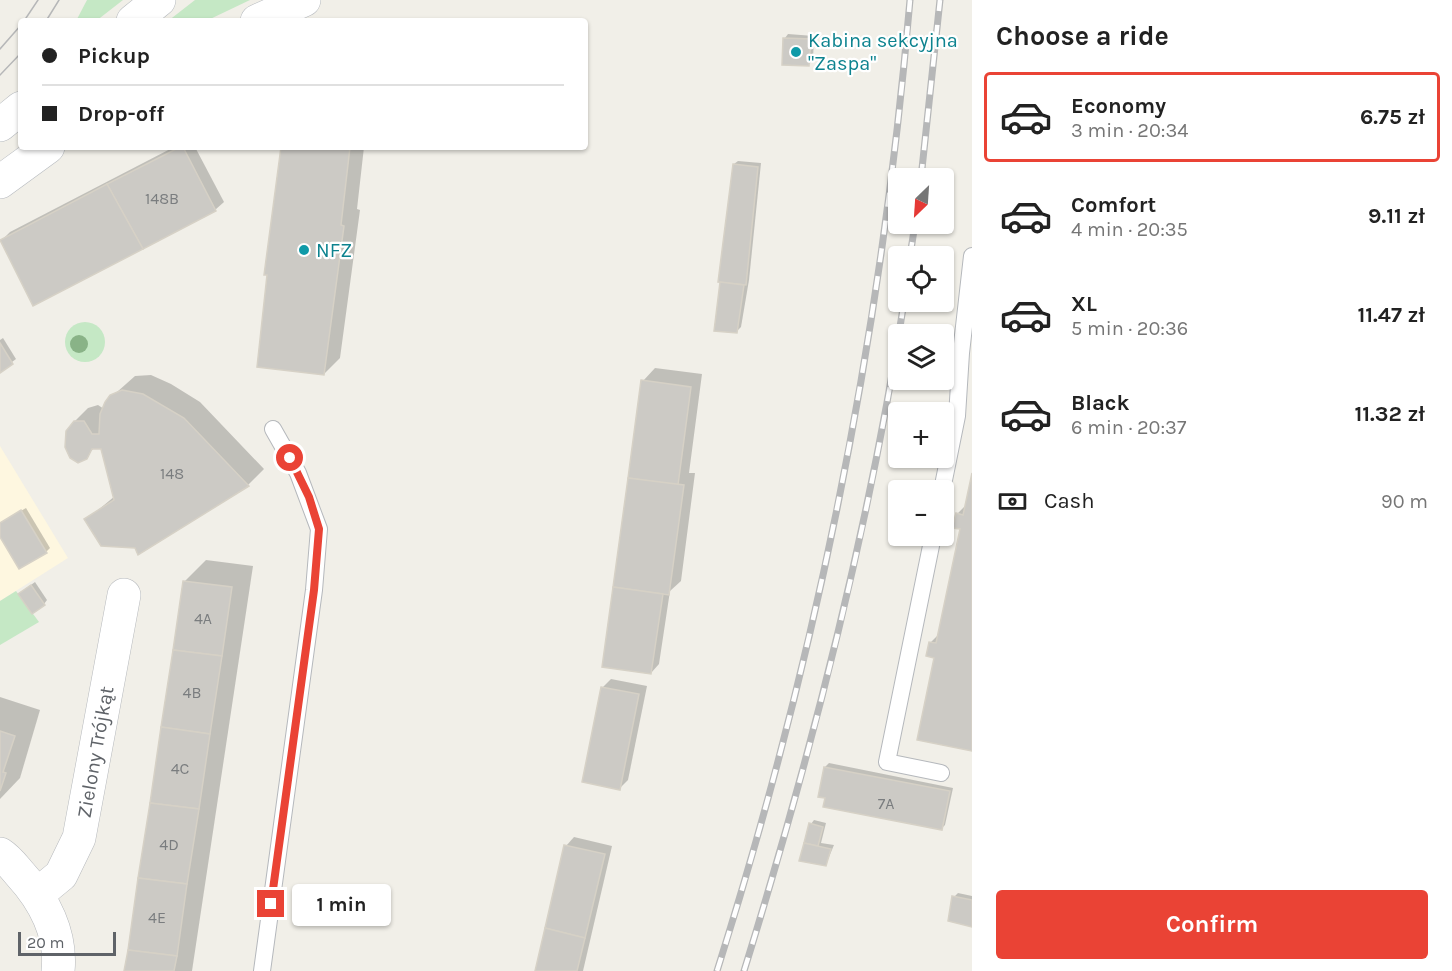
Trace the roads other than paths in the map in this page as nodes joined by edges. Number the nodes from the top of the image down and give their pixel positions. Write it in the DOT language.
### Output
graph roads {
  1 [pos="159,0"];
  2 [pos="304,0"];
  3 [pos="137,18"];
  4 [pos="264,18"];
  5 [pos="18,110"];
  6 [pos="0,125"];
  7 [pos="44,150"];
  8 [pos="0,182"];
  9 [pos="972,256"];
  10 [pos="273,429"];
  11 [pos="944,480"];
  12 [pos="931,546"];
  13 [pos="124,596"];
  14 [pos="941,773"];
  15 [pos="0,854"];
  16 [pos="38,894"];
  17 [pos="58,971"];
  18 [pos="262,971"];
  1 -- 3 [label="street"];
  2 -- 4 [label="street"];
  5 -- 6 [label="street"];
  7 -- 8 [label="street"];
  9 -- 11 [label="lane"];
  10 -- 18 [label="lane"];
  12 -- 14 [label="lane"];
  13 -- 16 [label="street, Zielony Trójkąt"];
  15 -- 16 [label="street"];
  16 -- 17 [label="street"];
}
